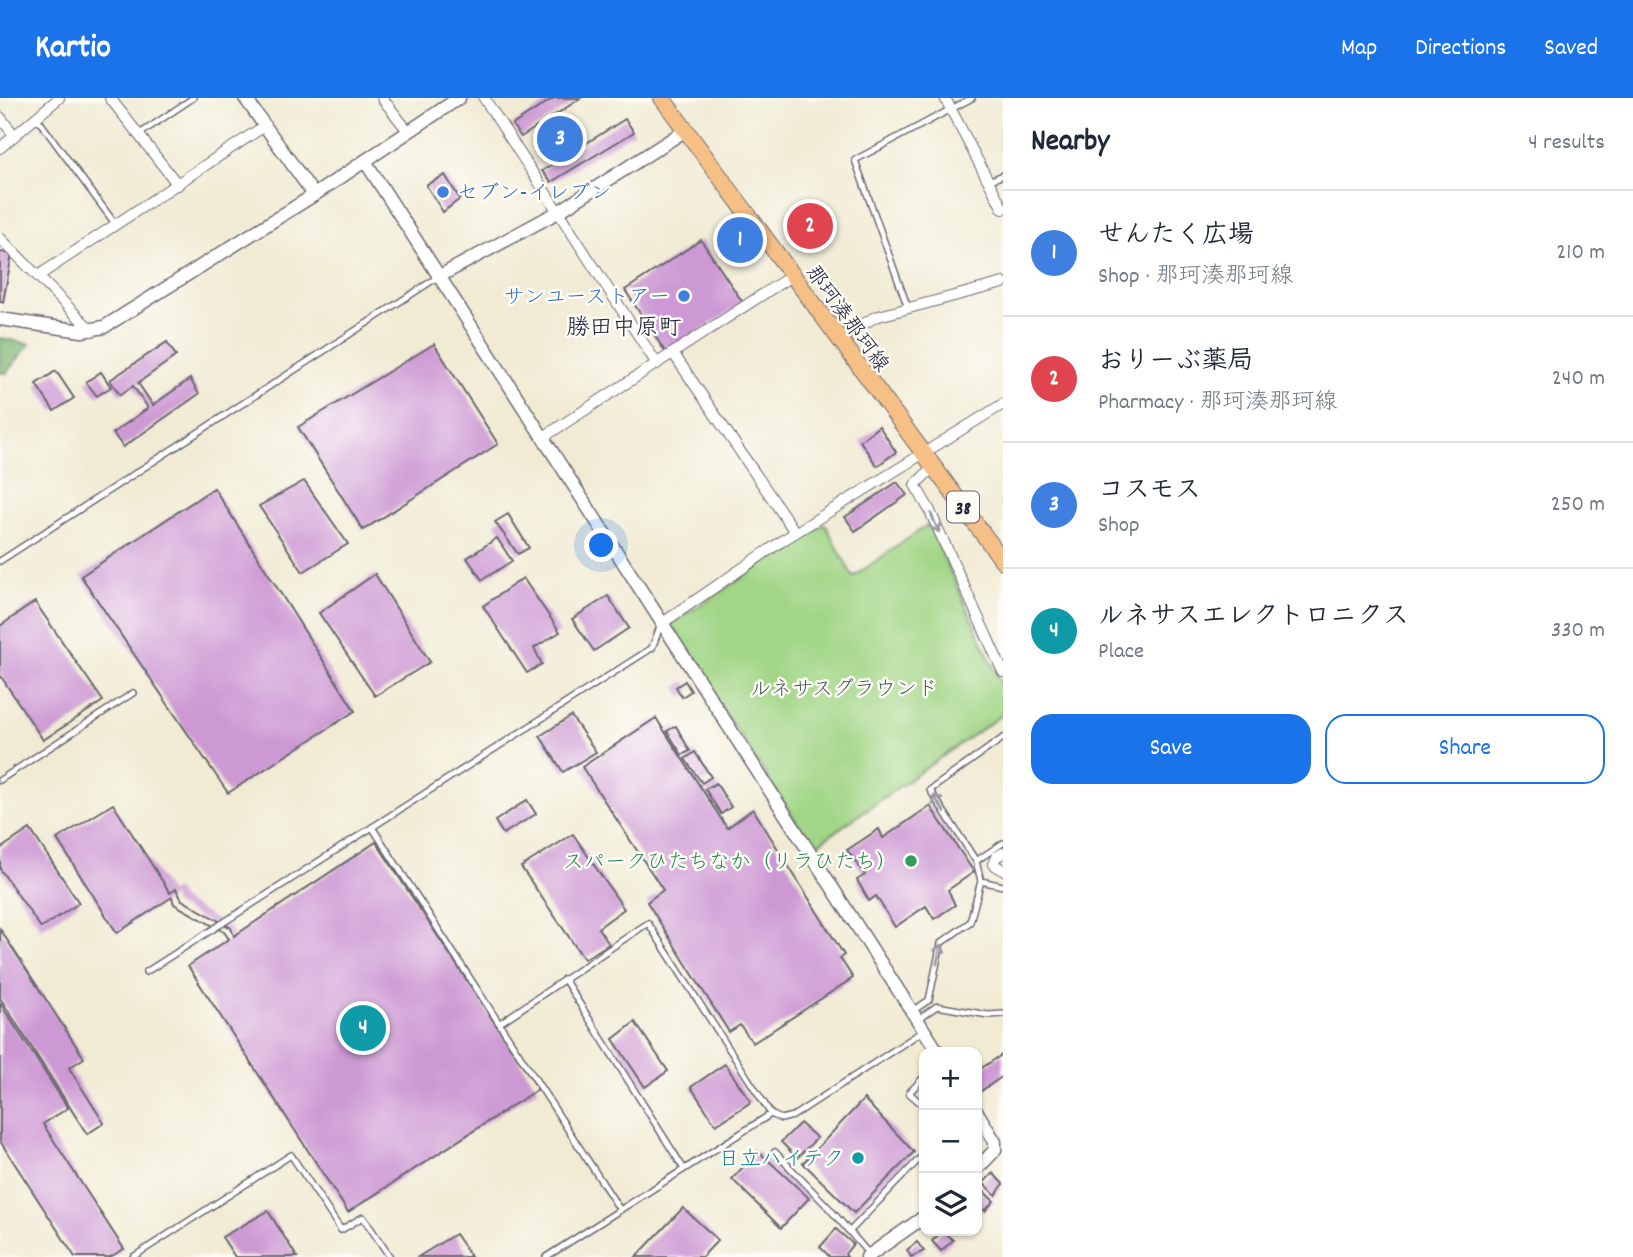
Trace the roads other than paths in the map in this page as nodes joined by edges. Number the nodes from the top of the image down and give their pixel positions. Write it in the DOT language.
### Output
graph roads {
  1 [pos="59,98"];
  2 [pos="110,98"];
  3 [pos="193,98"];
  4 [pos="245,98"];
  5 [pos="382,98"];
  6 [pos="459,98"];
  7 [pos="484,98"];
  8 [pos="662,98"];
  9 [pos="945,98"];
  10 [pos="972,98"];
  11 [pos="951,108"];
  12 [pos="0,117"];
  13 [pos="36,117"];
  14 [pos="265,125"];
  15 [pos="408,131"];
  16 [pos="686,131"];
  17 [pos="14,135"];
  18 [pos="138,135"];
  19 [pos="0,148"];
  20 [pos="365,161"];
  21 [pos="1003,175"];
  22 [pos="989,181"];
  23 [pos="178,185"];
  24 [pos="314,195"];
  25 [pos="1003,209"];
  26 [pos="558,212"];
  27 [pos="116,225"];
  28 [pos="0,238"];
  29 [pos="38,276"];
  30 [pos="792,276"];
  31 [pos="438,277"];
  32 [pos="1003,283"];
  33 [pos="908,308"];
  34 [pos="0,319"];
  35 [pos="92,331"];
  36 [pos="838,340"];
  37 [pos="673,353"];
  38 [pos="657,364"];
  39 [pos="1003,404"];
  40 [pos="542,438"];
  41 [pos="922,453"];
  42 [pos="933,467"];
  43 [pos="795,533"];
  44 [pos="0,561"];
  45 [pos="1003,561"];
  46 [pos="661,624"];
  47 [pos="1003,673"];
  48 [pos="133,693"];
  49 [pos="1003,738"];
  50 [pos="0,780"];
  51 [pos="372,827"];
  52 [pos="1003,843"];
  53 [pos="1003,853"];
  54 [pos="976,861"];
  55 [pos="1003,870"];
  56 [pos="981,881"];
  57 [pos="1003,886"];
  58 [pos="146,972"];
  59 [pos="564,979"];
  60 [pos="1003,1014"];
  61 [pos="917,1021"];
  62 [pos="500,1023"];
  63 [pos="935,1047"];
  64 [pos="919,1082"];
  65 [pos="919,1102"];
  66 [pos="771,1114"];
  67 [pos="982,1120"];
  68 [pos="999,1149"];
  69 [pos="775,1152"];
  70 [pos="919,1159"];
  71 [pos="982,1164"];
  72 [pos="684,1169"];
  73 [pos="620,1210"];
  74 [pos="919,1220"];
  75 [pos="850,1231"];
  76 [pos="868,1255"];
  77 [pos="133,1257"];
  78 [pos="390,1257"];
  79 [pos="546,1257"];
  1 -- 13 [label="street"];
  2 -- 18 [label="street"];
  3 -- 18 [label="lane"];
  4 -- 14 [label="street"];
  5 -- 15 [label="street"];
  6 -- 15 [label="street"];
  7 -- 26 [label="street"];
  8 -- 16 [label="main road, 那珂湊那珂線 / 38"];
  9 -- 11 [label="street"];
  10 -- 11 [label="lane"];
  11 -- 22 [label="street"];
  11 -- 33 [label="lane"];
  12 -- 17 [label="street"];
  13 -- 17 [label="street"];
  13 -- 27 [label="lane"];
  14 -- 23 [label="street"];
  14 -- 24 [label="street"];
  15 -- 20 [label="street"];
  16 -- 26 [label="street"];
  16 -- 30 [label="main road, 那珂湊那珂線 / 38"];
  17 -- 19 [label="street"];
  18 -- 23 [label="street"];
  20 -- 24 [label="street"];
  20 -- 31 [label="street"];
  21 -- 22 [label="lane"];
  22 -- 25 [label="street"];
  23 -- 27 [label="street"];
  24 -- 35 [label="street"];
  26 -- 31 [label="street"];
  26 -- 38 [label="street"];
  27 -- 29 [label="street"];
  28 -- 29 [label="street"];
  29 -- 35 [label="street"];
  30 -- 36 [label="main road, 那珂湊那珂線 / 38"];
  30 -- 37 [label="street"];
  31 -- 40 [label="street"];
  31 -- 44 [label="lane"];
  32 -- 33 [label="street"];
  33 -- 36 [label="street"];
  34 -- 35 [label="street"];
  36 -- 41 [label="main road, 那珂湊那珂線 / 38"];
  37 -- 38 [label="street"];
  37 -- 43 [label="street"];
  38 -- 40 [label="street"];
  39 -- 41 [label="street"];
  40 -- 46 [label="street"];
  41 -- 42 [label="main road, 那珂湊那珂線 / 38"];
  41 -- 43 [label="street"];
  42 -- 45 [label="main road, 那珂湊那珂線 / 38"];
  42 -- 47 [label="street, one-way"];
  43 -- 46 [label="street"];
  46 -- 51 [label="lane"];
  46 -- 61 [label="street"];
  48 -- 50 [label="lane"];
  54 -- 49 [label="lane, one-way"];
  51 -- 58 [label="lane"];
  51 -- 62 [label="lane"];
  52 -- 54 [label="lane"];
  53 -- 55 [label="street"];
  54 -- 56 [label="lane"];
  56 -- 57 [label="lane"];
  61 -- 56 [label="lane, one-way"];
  59 -- 62 [label="lane"];
  59 -- 66 [label="lane"];
  59 -- 72 [label="lane"];
  60 -- 61 [label="lane"];
  61 -- 63 [label="street"];
  61 -- 66 [label="lane"];
  62 -- 73 [label="lane"];
  64 -- 65 [label="lane"];
  66 -- 72 [label="lane"];
  67 -- 68 [label="street"];
  68 -- 71 [label="street"];
  69 -- 75 [label="lane"];
  70 -- 75 [label="lane"];
  72 -- 73 [label="lane"];
  73 -- 79 [label="lane"];
  74 -- 76 [label="street"];
  75 -- 76 [label="lane"];
  77 -- 78 [label="lane"];
}
